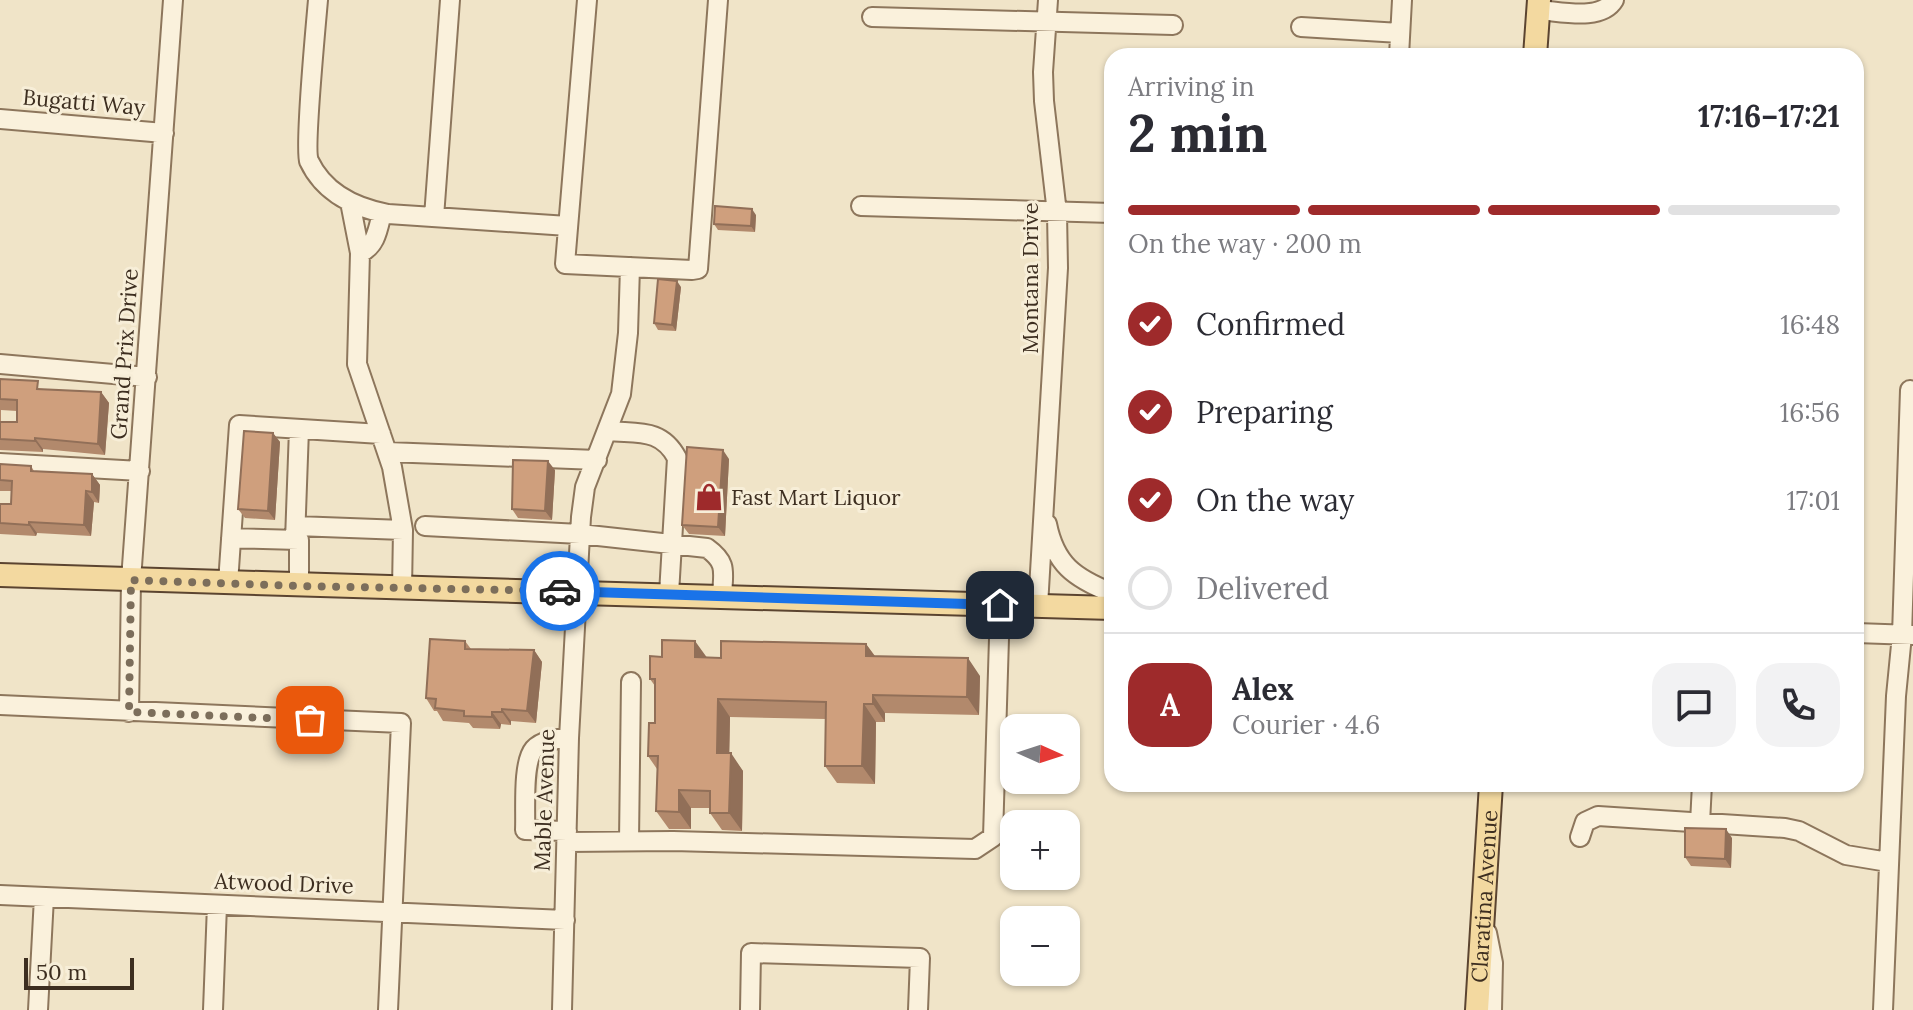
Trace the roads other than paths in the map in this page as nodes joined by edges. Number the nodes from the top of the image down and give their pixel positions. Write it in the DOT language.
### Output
graph roads {
  1 [pos="173,0"];
  2 [pos="318,0"];
  3 [pos="450,0"];
  4 [pos="587,0"];
  5 [pos="718,0"];
  6 [pos="1048,0"];
  7 [pos="1402,0"];
  8 [pos="1614,0"];
  9 [pos="1538,5"];
  10 [pos="872,17"];
  11 [pos="1046,22"];
  12 [pos="1173,25"];
  13 [pos="1301,27"];
  14 [pos="1400,33"];
  15 [pos="1399,48"];
  16 [pos="1535,48"];
  17 [pos="0,119"];
  18 [pos="164,133"];
  19 [pos="350,202"];
  20 [pos="861,206"];
  21 [pos="382,213"];
  22 [pos="1057,213"];
  23 [pos="1104,213"];
  24 [pos="434,217"];
  25 [pos="568,226"];
  26 [pos="360,253"];
  27 [pos="630,267"];
  28 [pos="0,364"];
  29 [pos="147,377"];
  30 [pos="1910,390"];
  31 [pos="299,429"];
  32 [pos="608,431"];
  33 [pos="384,443"];
  34 [pos="597,460"];
  35 [pos="0,463"];
  36 [pos="140,471"];
  37 [pos="1044,508"];
  38 [pos="425,526"];
  39 [pos="403,530"];
  40 [pos="296,533"];
  41 [pos="580,534"];
  42 [pos="231,538"];
  43 [pos="672,544"];
  44 [pos="0,575"];
  45 [pos="131,580"];
  46 [pos="228,583"];
  47 [pos="299,586"];
  48 [pos="402,589"];
  49 [pos="1104,589"];
  50 [pos="578,591"];
  51 [pos="669,594"];
  52 [pos="722,596"];
  53 [pos="1000,605"];
  54 [pos="1038,606"];
  55 [pos="1104,608"];
  56 [pos="1864,633"];
  57 [pos="1908,635"];
  58 [pos="631,682"];
  59 [pos="0,705"];
  60 [pos="129,712"];
  61 [pos="569,738"];
  62 [pos="1490,792"];
  63 [pos="1702,792"];
  64 [pos="1700,823"];
  65 [pos="567,836"];
  66 [pos="1580,837"];
  67 [pos="629,841"];
  68 [pos="1888,862"];
  69 [pos="0,895"];
  70 [pos="44,897"];
  71 [pos="1482,903"];
  72 [pos="217,905"];
  73 [pos="392,911"];
  74 [pos="565,920"];
  75 [pos="38,1010"];
  76 [pos="213,1010"];
  77 [pos="388,1010"];
  78 [pos="562,1010"];
  79 [pos="750,1010"];
  80 [pos="918,1010"];
  81 [pos="1477,1010"];
  82 [pos="1492,1010"];
  83 [pos="1883,1010"];
  1 -- 18 [label="street, Grand Prix Drive"];
  2 -- 19 [label="street"];
  3 -- 24 [label="street"];
  4 -- 25 [label="street"];
  5 -- 27 [label="street"];
  6 -- 11 [label="street, Montana Drive"];
  7 -- 14 [label="street"];
  8 -- 9 [label="street"];
  9 -- 16 [label="main road"];
  10 -- 11 [label="street"];
  11 -- 12 [label="street"];
  11 -- 22 [label="street, Montana Drive"];
  13 -- 14 [label="street"];
  14 -- 15 [label="street"];
  17 -- 18 [label="street, Bugatti Way"];
  18 -- 29 [label="street, Grand Prix Drive"];
  19 -- 21 [label="street"];
  19 -- 26 [label="street"];
  20 -- 22 [label="street"];
  21 -- 24 [label="street"];
  21 -- 26 [label="street"];
  22 -- 23 [label="street"];
  22 -- 37 [label="street, Montana Drive"];
  24 -- 25 [label="street"];
  25 -- 27 [label="street"];
  26 -- 33 [label="street"];
  27 -- 32 [label="street, Mable Avenue"];
  28 -- 29 [label="street"];
  29 -- 36 [label="street, Grand Prix Drive"];
  30 -- 57 [label="street"];
  31 -- 33 [label="street"];
  31 -- 40 [label="street"];
  31 -- 42 [label="street"];
  32 -- 34 [label="street, Mable Avenue"];
  32 -- 43 [label="street"];
  33 -- 34 [label="street"];
  33 -- 39 [label="street"];
  34 -- 41 [label="street, Mable Avenue"];
  35 -- 36 [label="street"];
  36 -- 45 [label="street, Grand Prix Drive"];
  37 -- 49 [label="street, Montana Drive"];
  37 -- 54 [label="street, Montana Drive"];
  38 -- 41 [label="street"];
  39 -- 40 [label="street"];
  39 -- 48 [label="street"];
  40 -- 42 [label="street"];
  40 -- 47 [label="street"];
  41 -- 43 [label="street"];
  41 -- 50 [label="street, Mable Avenue"];
  42 -- 46 [label="street"];
  43 -- 51 [label="street"];
  43 -- 52 [label="street"];
  44 -- 45 [label="main road"];
  45 -- 46 [label="main road"];
  45 -- 60 [label="street, Grand Prix Drive"];
  46 -- 47 [label="main road"];
  47 -- 48 [label="main road"];
  48 -- 50 [label="main road"];
  50 -- 51 [label="main road"];
  50 -- 61 [label="street, Mable Avenue"];
  51 -- 52 [label="main road"];
  52 -- 53 [label="main road"];
  53 -- 54 [label="main road"];
  53 -- 67 [label="street"];
  54 -- 55 [label="main road"];
  56 -- 57 [label="street"];
  57 -- 68 [label="street"];
  58 -- 67 [label="street"];
  59 -- 60 [label="street"];
  60 -- 73 [label="street"];
  61 -- 65 [label="street, Mable Avenue"];
  61 -- 65 [label="street"];
  62 -- 71 [label="main road, Claratina Avenue"];
  63 -- 64 [label="street"];
  64 -- 66 [label="street"];
  64 -- 68 [label="street"];
  65 -- 67 [label="street"];
  65 -- 74 [label="street, Mable Avenue"];
  68 -- 83 [label="street"];
  69 -- 70 [label="street, Atwood Drive"];
  70 -- 72 [label="street, Atwood Drive"];
  70 -- 75 [label="street"];
  71 -- 81 [label="main road, Claratina Avenue"];
  71 -- 82 [label="street"];
  72 -- 73 [label="street, Atwood Drive"];
  72 -- 76 [label="street"];
  73 -- 74 [label="street, Atwood Drive"];
  73 -- 77 [label="street"];
  74 -- 78 [label="street, Mable Avenue"];
  79 -- 80 [label="street"];
}
